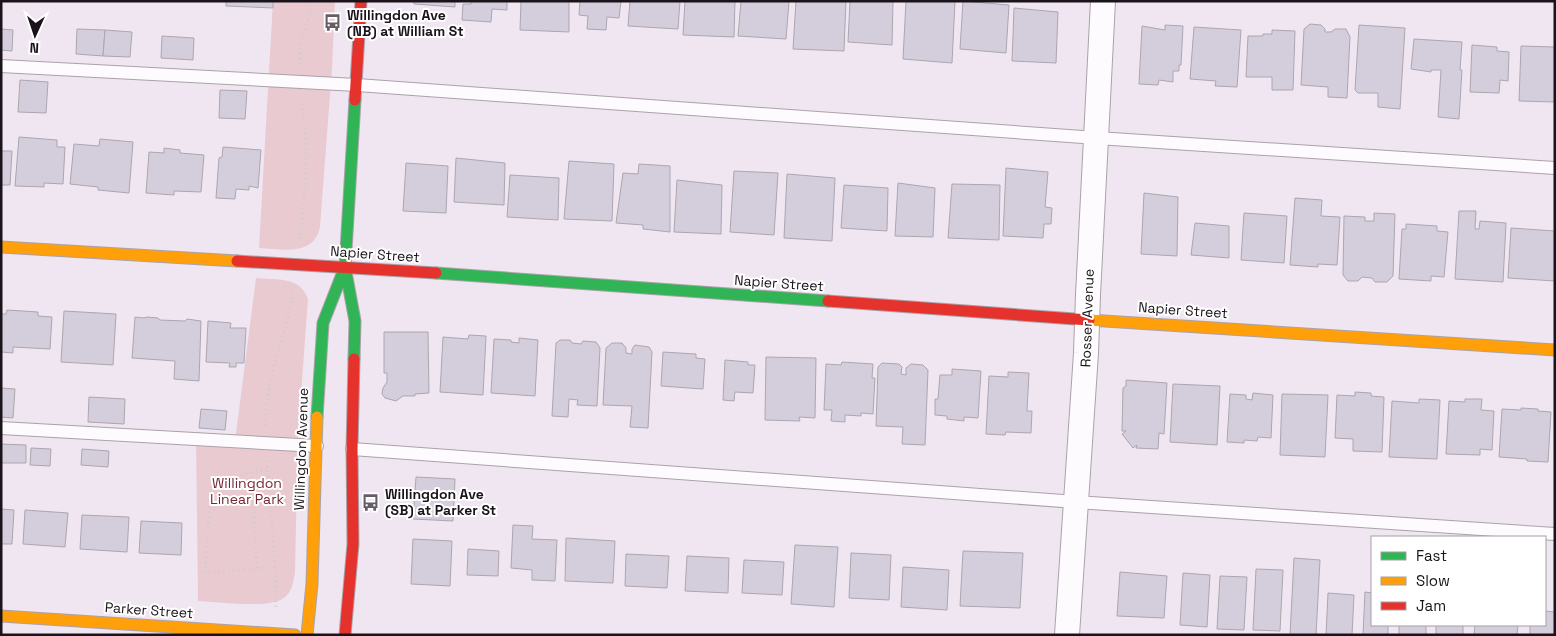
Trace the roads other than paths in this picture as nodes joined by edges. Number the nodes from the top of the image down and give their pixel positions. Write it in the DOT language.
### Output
graph roads {
  1 [pos="361,1"];
  2 [pos="1103,1"];
  3 [pos="1,66"];
  4 [pos="356,85"];
  5 [pos="1097,138"];
  6 [pos="1555,168"];
  7 [pos="1,247"];
  8 [pos="345,267"];
  9 [pos="1087,319"];
  10 [pos="1555,350"];
  11 [pos="1,428"];
  12 [pos="317,446"];
  13 [pos="352,449"];
  14 [pos="1076,502"];
  15 [pos="1555,534"];
  16 [pos="1,616"];
  17 [pos="295,635"];
  18 [pos="307,635"];
  19 [pos="345,635"];
  20 [pos="1068,635"];
  1 -- 4 [label="street, Willingdon Avenue"];
  2 -- 5 [label="street, Rosser Avenue"];
  3 -- 4 [label="lane"];
  4 -- 5 [label="lane"];
  4 -- 8 [label="street, Willingdon Avenue"];
  5 -- 6 [label="lane"];
  5 -- 9 [label="street, Rosser Avenue"];
  7 -- 8 [label="street, Napier Street"];
  8 -- 9 [label="street, Napier Street"];
  8 -- 12 [label="street, Willingdon Avenue"];
  8 -- 13 [label="street, Willingdon Avenue"];
  9 -- 10 [label="street, Napier Street"];
  9 -- 14 [label="street, Rosser Avenue"];
  11 -- 12 [label="lane"];
  12 -- 18 [label="street, Willingdon Avenue"];
  13 -- 14 [label="lane"];
  13 -- 19 [label="street, Willingdon Avenue"];
  14 -- 15 [label="lane"];
  14 -- 20 [label="street, Rosser Avenue"];
  16 -- 17 [label="street, Parker Street"];
}
